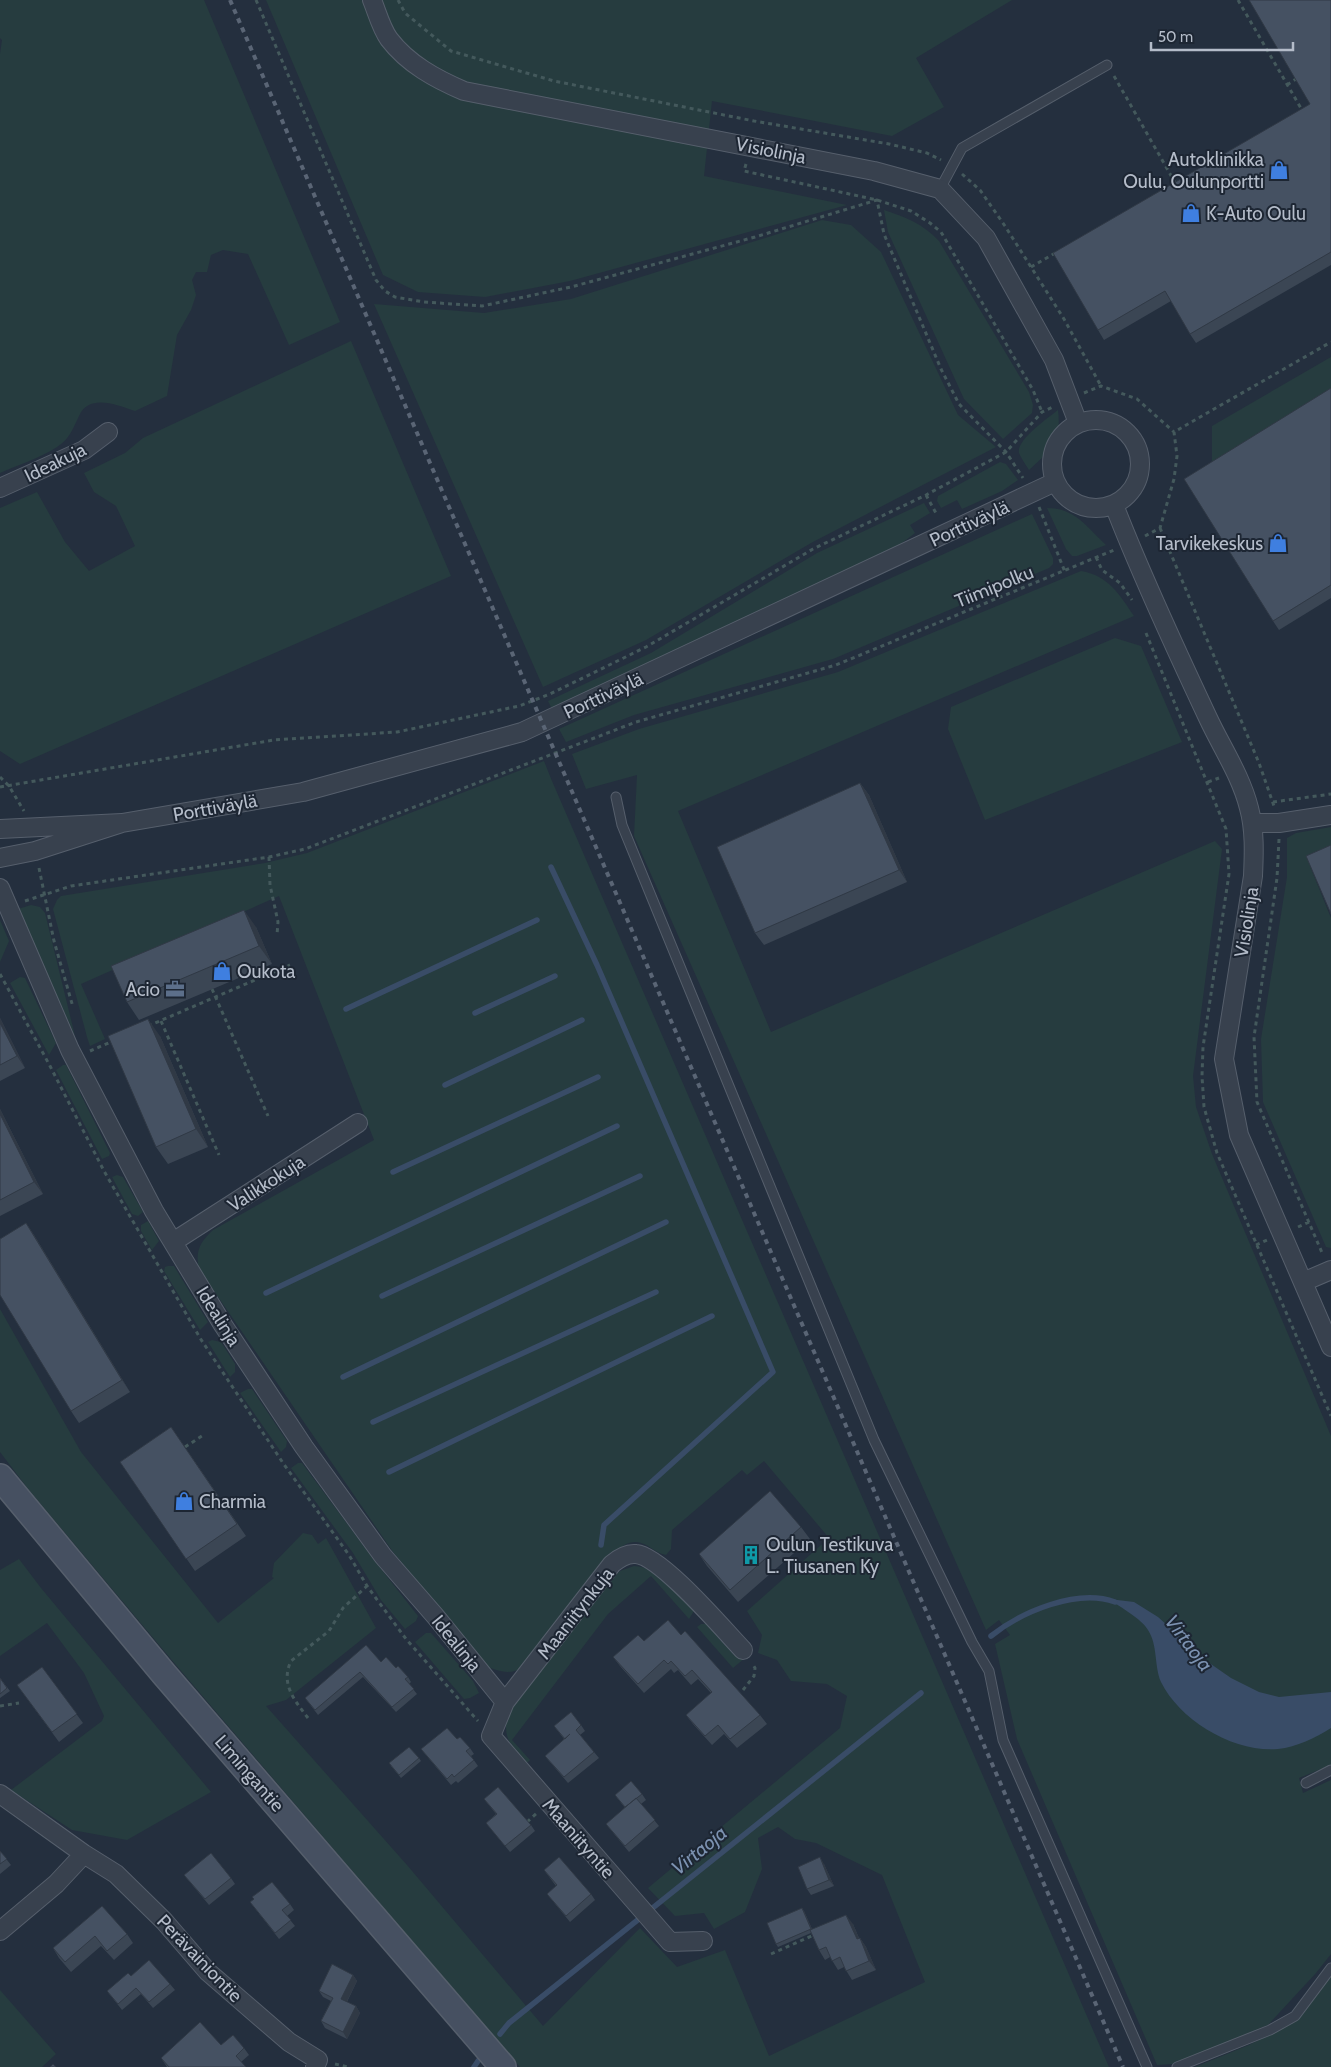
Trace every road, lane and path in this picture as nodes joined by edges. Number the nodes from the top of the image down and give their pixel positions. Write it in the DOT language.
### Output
graph roads {
  1 [pos="256,0"];
  2 [pos="372,0"];
  3 [pos="1238,0"];
  4 [pos="1107,65"];
  5 [pos="1296,79"];
  6 [pos="1287,85"];
  7 [pos="1293,115"];
  8 [pos="754,121"];
  9 [pos="749,145"];
  10 [pos="1184,179"];
  11 [pos="1176,184"];
  12 [pos="1168,188"];
  13 [pos="940,189"];
  14 [pos="1181,192"];
  15 [pos="877,200"];
  16 [pos="1065,248"];
  17 [pos="1031,267"];
  18 [pos="1331,342"];
  19 [pos="1069,400"];
  20 [pos="1042,412"];
  21 [pos="1078,424"];
  22 [pos="108,432"];
  23 [pos="1174,432"];
  24 [pos="1006,452"];
  25 [pos="1055,482"];
  26 [pos="0,488"];
  27 [pos="926,495"];
  28 [pos="1114,505"];
  29 [pos="937,515"];
  30 [pos="1129,544"];
  31 [pos="0,777"];
  32 [pos="9,786"];
  33 [pos="0,787"];
  34 [pos="1331,794"];
  35 [pos="616,798"];
  36 [pos="1273,802"];
  37 [pos="1331,815"];
  38 [pos="122,823"];
  39 [pos="1252,823"];
  40 [pos="30,827"];
  41 [pos="0,829"];
  42 [pos="35,852"];
  43 [pos="269,857"];
  44 [pos="0,858"];
  45 [pos="0,888"];
  46 [pos="45,895"];
  47 [pos="7,906"];
  48 [pos="277,935"];
  49 [pos="290,965"];
  50 [pos="212,989"];
  51 [pos="216,997"];
  52 [pos="73,1008"];
  53 [pos="161,1020"];
  54 [pos="143,1028"];
  55 [pos="117,1040"];
  56 [pos="87,1043"];
  57 [pos="90,1051"];
  58 [pos="95,1060"];
  59 [pos="268,1116"];
  60 [pos="358,1123"];
  61 [pos="219,1155"];
  62 [pos="173,1242"];
  63 [pos="1331,1270"];
  64 [pos="1303,1282"];
  65 [pos="1331,1348"];
  66 [pos="205,1434"];
  67 [pos="185,1447"];
  68 [pos="0,1477"];
  69 [pos="367,1586"];
  70 [pos="743,1650"];
  71 [pos="744,1690"];
  72 [pos="505,1702"];
  73 [pos="19,1703"];
  74 [pos="0,1706"];
  75 [pos="308,1718"];
  76 [pos="1331,1770"];
  77 [pos="1306,1783"];
  78 [pos="0,1794"];
  79 [pos="84,1854"];
  80 [pos="0,1931"];
  81 [pos="824,1931"];
  82 [pos="703,1941"];
  83 [pos="771,1954"];
  84 [pos="1331,1968"];
  85 [pos="316,2064"];
  86 [pos="503,2067"];
  87 [pos="1147,2067"];
  88 [pos="1177,2067"];
  1 -- 15 [label="path"];
  2 -- 9 [label="street, Visiolinja"];
  3 -- 6 [label="path"];
  4 -- 11 [label="path"];
  4 -- 13 [label="lane"];
  5 -- 6 [label="path"];
  6 -- 7 [label="path"];
  8 -- 9 [label="path"];
  9 -- 13 [label="street, Visiolinja"];
  9 -- 15 [label="path"];
  10 -- 11 [label="path"];
  11 -- 12 [label="path"];
  11 -- 14 [label="path"];
  13 -- 19 [label="street"];
  15 -- 20 [label="path"];
  15 -- 24 [label="path"];
  16 -- 17 [label="path"];
  18 -- 23 [label="path"];
  19 -- 20 [label="path"];
  19 -- 21 [label="street"];
  19 -- 23 [label="path"];
  20 -- 24 [label="path"];
  21 -- 25 [label="street"];
  21 -- 28 [label="street"];
  22 -- 26 [label="street, Ideakuja"];
  23 -- 30 [label="path, Tiimipolku"];
  24 -- 27 [label="path"];
  25 -- 28 [label="street"];
  25 -- 38 [label="street, Porttiväylä"];
  27 -- 29 [label="path"];
  27 -- 32 [label="path"];
  28 -- 30 [label="street, Visiolinja"];
  30 -- 39 [label="street, Visiolinja"];
  30 -- 43 [label="path, Tiimipolku"];
  31 -- 32 [label="path"];
  32 -- 33 [label="path"];
  32 -- 40 [label="path"];
  34 -- 36 [label="path"];
  35 -- 87 [label="lane"];
  37 -- 39 [label="street"];
  38 -- 40 [label="street, Porttiväylä"];
  38 -- 42 [label="street, Porttiväylä"];
  39 -- 64 [label="street, Visiolinja"];
  40 -- 41 [label="street, Porttiväylä"];
  42 -- 44 [label="street, Porttiväylä"];
  42 -- 46 [label="path"];
  43 -- 46 [label="path, Tiimipolku"];
  43 -- 48 [label="path"];
  45 -- 47 [label="street, Idealinja"];
  46 -- 47 [label="path, Tiimipolku"];
  46 -- 52 [label="path"];
  47 -- 62 [label="street, Idealinja"];
  49 -- 51 [label="path"];
  50 -- 51 [label="path"];
  51 -- 53 [label="path"];
  51 -- 59 [label="path"];
  53 -- 54 [label="path"];
  53 -- 61 [label="path"];
  55 -- 57 [label="path"];
  56 -- 57 [label="path"];
  57 -- 58 [label="path"];
  60 -- 62 [label="street, Valikkokuja"];
  62 -- 72 [label="street, Idealinja"];
  63 -- 64 [label="street"];
  64 -- 65 [label="street, Visiolinja"];
  66 -- 67 [label="path"];
  68 -- 86 [label="main road, Limingantie"];
  69 -- 75 [label="path"];
  70 -- 71 [label="path"];
  70 -- 72 [label="street, Maaniitynkuja"];
  72 -- 82 [label="street, Maaniityntie"];
  73 -- 74 [label="path"];
  76 -- 77 [label="lane"];
  78 -- 79 [label="street, Perävainiontie"];
  79 -- 80 [label="street"];
  79 -- 85 [label="street, Perävainiontie"];
  81 -- 83 [label="path"];
  84 -- 88 [label="lane"];
}
